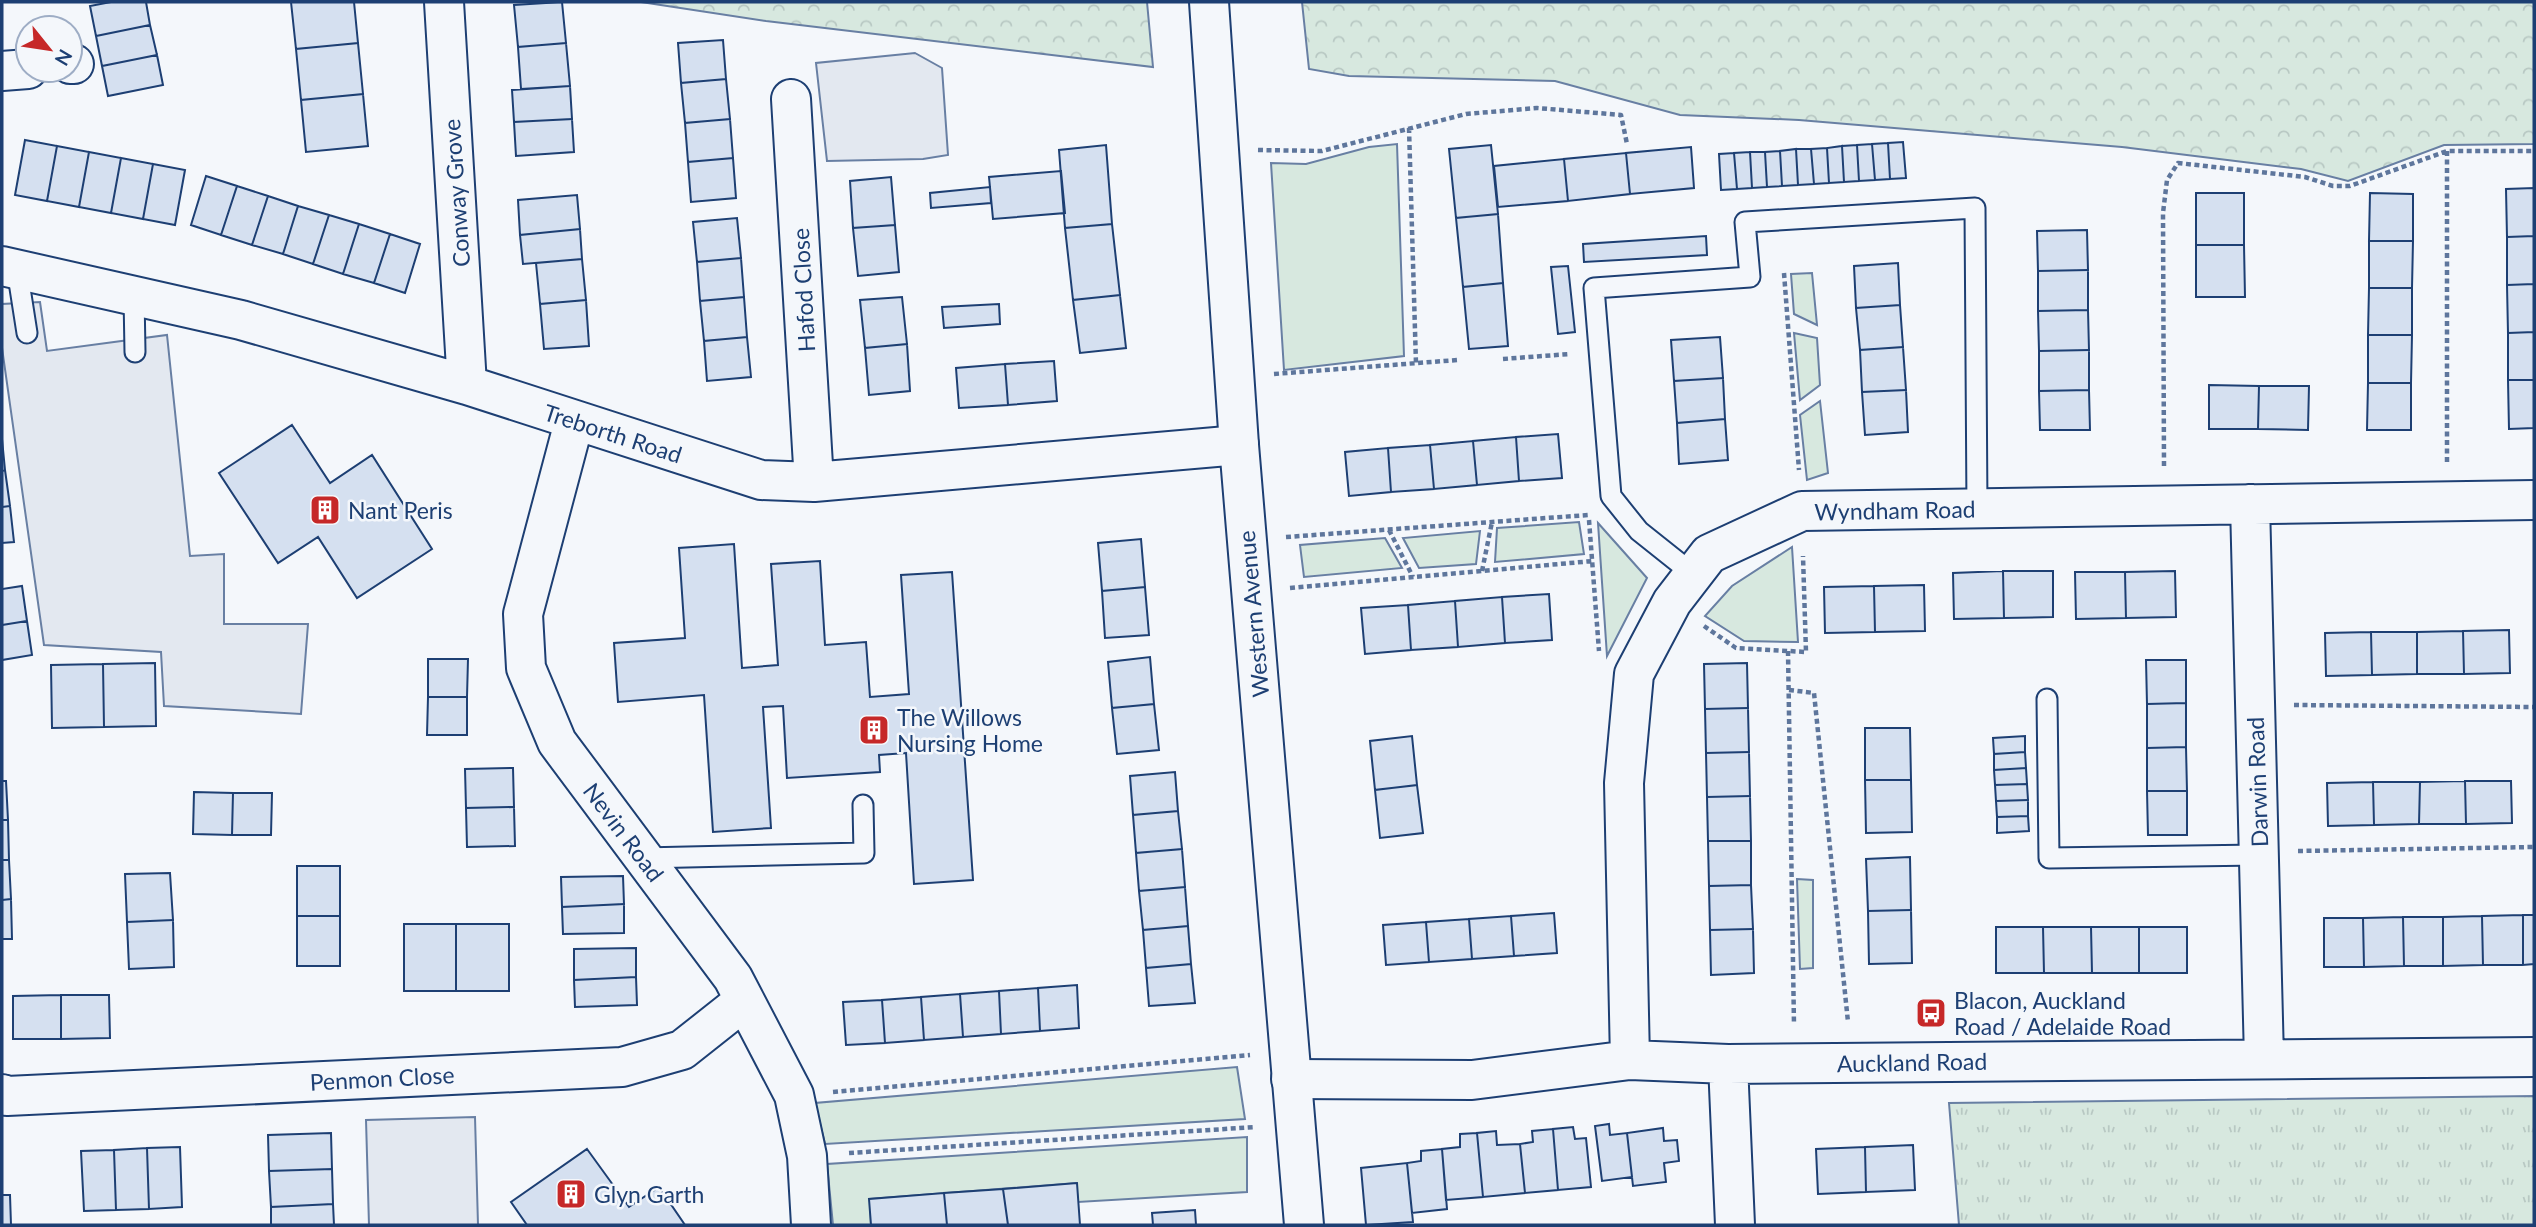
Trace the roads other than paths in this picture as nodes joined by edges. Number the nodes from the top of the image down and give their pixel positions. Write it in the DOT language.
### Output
graph roads {
  1 [pos="444,2"];
  2 [pos="1209,2"];
  3 [pos="791,99"];
  4 [pos="9,267"];
  5 [pos="134,296"];
  6 [pos="27,333"];
  7 [pos="135,352"];
  8 [pos="467,385"];
  9 [pos="574,422"];
  10 [pos="1239,444"];
  11 [pos="814,482"];
  12 [pos="2534,500"];
  13 [pos="2249,504"];
  14 [pos="1977,509"];
  15 [pos="1693,574"];
  16 [pos="2047,699"];
  17 [pos="863,805"];
  18 [pos="2259,853"];
  19 [pos="643,858"];
  20 [pos="744,1000"];
  21 [pos="2534,1056"];
  22 [pos="2264,1059"];
  23 [pos="1630,1060"];
  24 [pos="1728,1064"];
  25 [pos="1290,1066"];
  26 [pos="2,1094"];
  27 [pos="811,1225"];
  28 [pos="1304,1225"];
  29 [pos="1735,1225"];
  1 -- 8 [label="street, Conway Grove"];
  2 -- 10 [label="street, Western Avenue"];
  3 -- 11 [label="street, Hafod Close"];
  4 -- 5 [label="street, Treborth Road"];
  4 -- 6 [label="lane"];
  5 -- 7 [label="lane"];
  5 -- 8 [label="street, Treborth Road"];
  8 -- 9 [label="street, Treborth Road"];
  9 -- 11 [label="street, Treborth Road"];
  9 -- 19 [label="street, Nevin Road"];
  10 -- 11 [label="street, Treborth Road"];
  10 -- 25 [label="street, Western Avenue"];
  12 -- 13 [label="street, Wyndham Road"];
  13 -- 14 [label="street, Wyndham Road"];
  13 -- 18 [label="street, Darwin Road"];
  14 -- 15 [label="street, Wyndham Road"];
  14 -- 15 [label="lane"];
  15 -- 23 [label="street, Wyndham Road"];
  16 -- 18 [label="lane"];
  17 -- 19 [label="lane"];
  18 -- 22 [label="street, Darwin Road"];
  19 -- 20 [label="street, Nevin Road"];
  20 -- 26 [label="street, Penmon Close"];
  20 -- 27 [label="street, Nevin Road"];
  21 -- 22 [label="street, Auckland Road"];
  22 -- 24 [label="street, Auckland Road"];
  23 -- 24 [label="street, Auckland Road"];
  23 -- 25 [label="street, Auckland Road"];
  24 -- 29 [label="street"];
  25 -- 28 [label="street, Western Avenue"];
}
